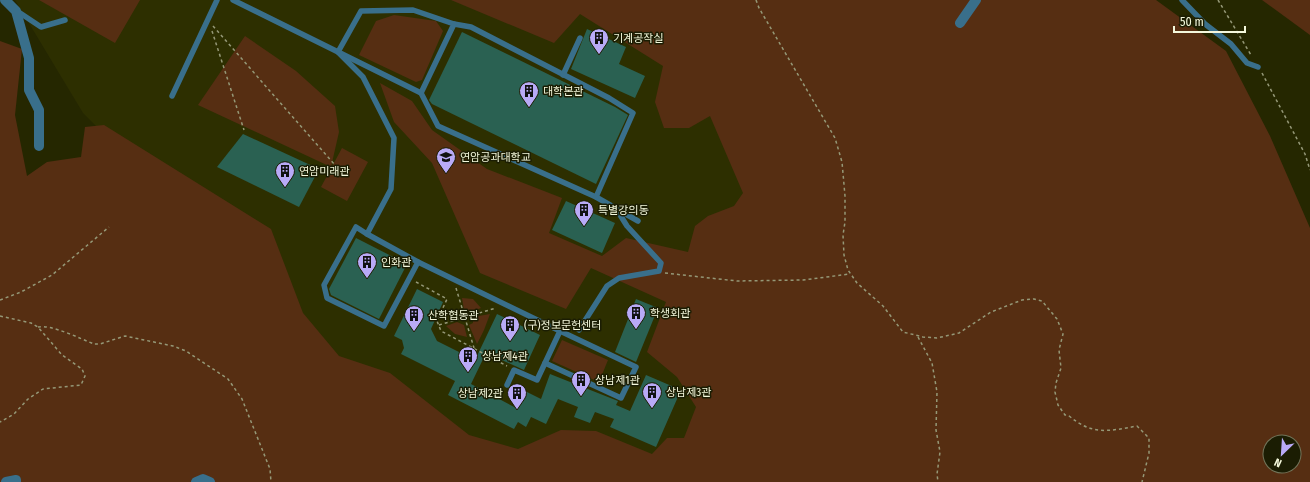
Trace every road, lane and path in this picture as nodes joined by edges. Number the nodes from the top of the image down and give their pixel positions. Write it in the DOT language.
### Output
graph roads {
  1 [pos="5,0"];
  2 [pos="217,0"];
  3 [pos="233,0"];
  4 [pos="756,0"];
  5 [pos="976,0"];
  6 [pos="1182,0"];
  7 [pos="1218,0"];
  8 [pos="16,11"];
  9 [pos="65,20"];
  10 [pos="208,20"];
  11 [pos="960,23"];
  12 [pos="454,24"];
  13 [pos="580,38"];
  14 [pos="338,52"];
  15 [pos="1258,67"];
  16 [pos="563,75"];
  17 [pos="421,93"];
  18 [pos="172,96"];
  19 [pos="244,130"];
  20 [pos="39,146"];
  21 [pos="334,164"];
  22 [pos="1310,170"];
  23 [pos="596,197"];
  24 [pos="616,208"];
  25 [pos="638,221"];
  26 [pos="109,227"];
  27 [pos="367,234"];
  28 [pos="418,262"];
  29 [pos="659,271"];
  30 [pos="850,274"];
  31 [pos="409,279"];
  32 [pos="453,279"];
  33 [pos="0,300"];
  34 [pos="506,305"];
  35 [pos="0,316"];
  36 [pos="464,318"];
  37 [pos="439,325"];
  38 [pos="38,327"];
  39 [pos="580,330"];
  40 [pos="560,331"];
  41 [pos="918,336"];
  42 [pos="474,348"];
  43 [pos="545,363"];
  44 [pos="514,370"];
  45 [pos="507,385"];
  46 [pos="0,422"];
  47 [pos="6,482"];
  48 [pos="16,482"];
  49 [pos="196,482"];
  50 [pos="210,482"];
  51 [pos="270,482"];
  52 [pos="938,482"];
  53 [pos="1142,482"];
  1 -- 8 [label="street"];
  2 -- 10 [label="lane"];
  3 -- 14 [label="lane"];
  4 -- 30 [label="path"];
  5 -- 11 [label="street"];
  6 -- 15 [label="lane"];
  7 -- 15 [label="path"];
  8 -- 9 [label="lane"];
  8 -- 20 [label="street"];
  10 -- 18 [label="lane"];
  10 -- 19 [label="path"];
  10 -- 21 [label="path"];
  12 -- 14 [label="lane"];
  12 -- 16 [label="lane"];
  12 -- 17 [label="lane"];
  13 -- 16 [label="lane"];
  14 -- 17 [label="lane"];
  14 -- 27 [label="lane"];
  15 -- 22 [label="path"];
  16 -- 23 [label="lane"];
  17 -- 23 [label="lane"];
  23 -- 24 [label="lane"];
  24 -- 25 [label="lane"];
  24 -- 29 [label="lane"];
  26 -- 33 [label="path"];
  27 -- 28 [label="lane"];
  27 -- 31 [label="lane"];
  28 -- 31 [label="lane"];
  28 -- 32 [label="lane"];
  29 -- 30 [label="path"];
  29 -- 39 [label="lane"];
  30 -- 41 [label="path"];
  31 -- 37 [label="path"];
  32 -- 34 [label="lane"];
  32 -- 36 [label="path"];
  34 -- 36 [label="path"];
  34 -- 40 [label="lane"];
  35 -- 38 [label="path"];
  36 -- 37 [label="path"];
  36 -- 42 [label="path"];
  37 -- 42 [label="path"];
  38 -- 46 [label="path"];
  38 -- 51 [label="path"];
  40 -- 43 [label="lane"];
  40 -- 43 [label="lane"];
  41 -- 52 [label="path"];
  41 -- 53 [label="path"];
  42 -- 44 [label="path"];
  43 -- 44 [label="lane"];
  44 -- 45 [label="lane"];
  47 -- 48 [label="street"];
  49 -- 50 [label="street"];
}
